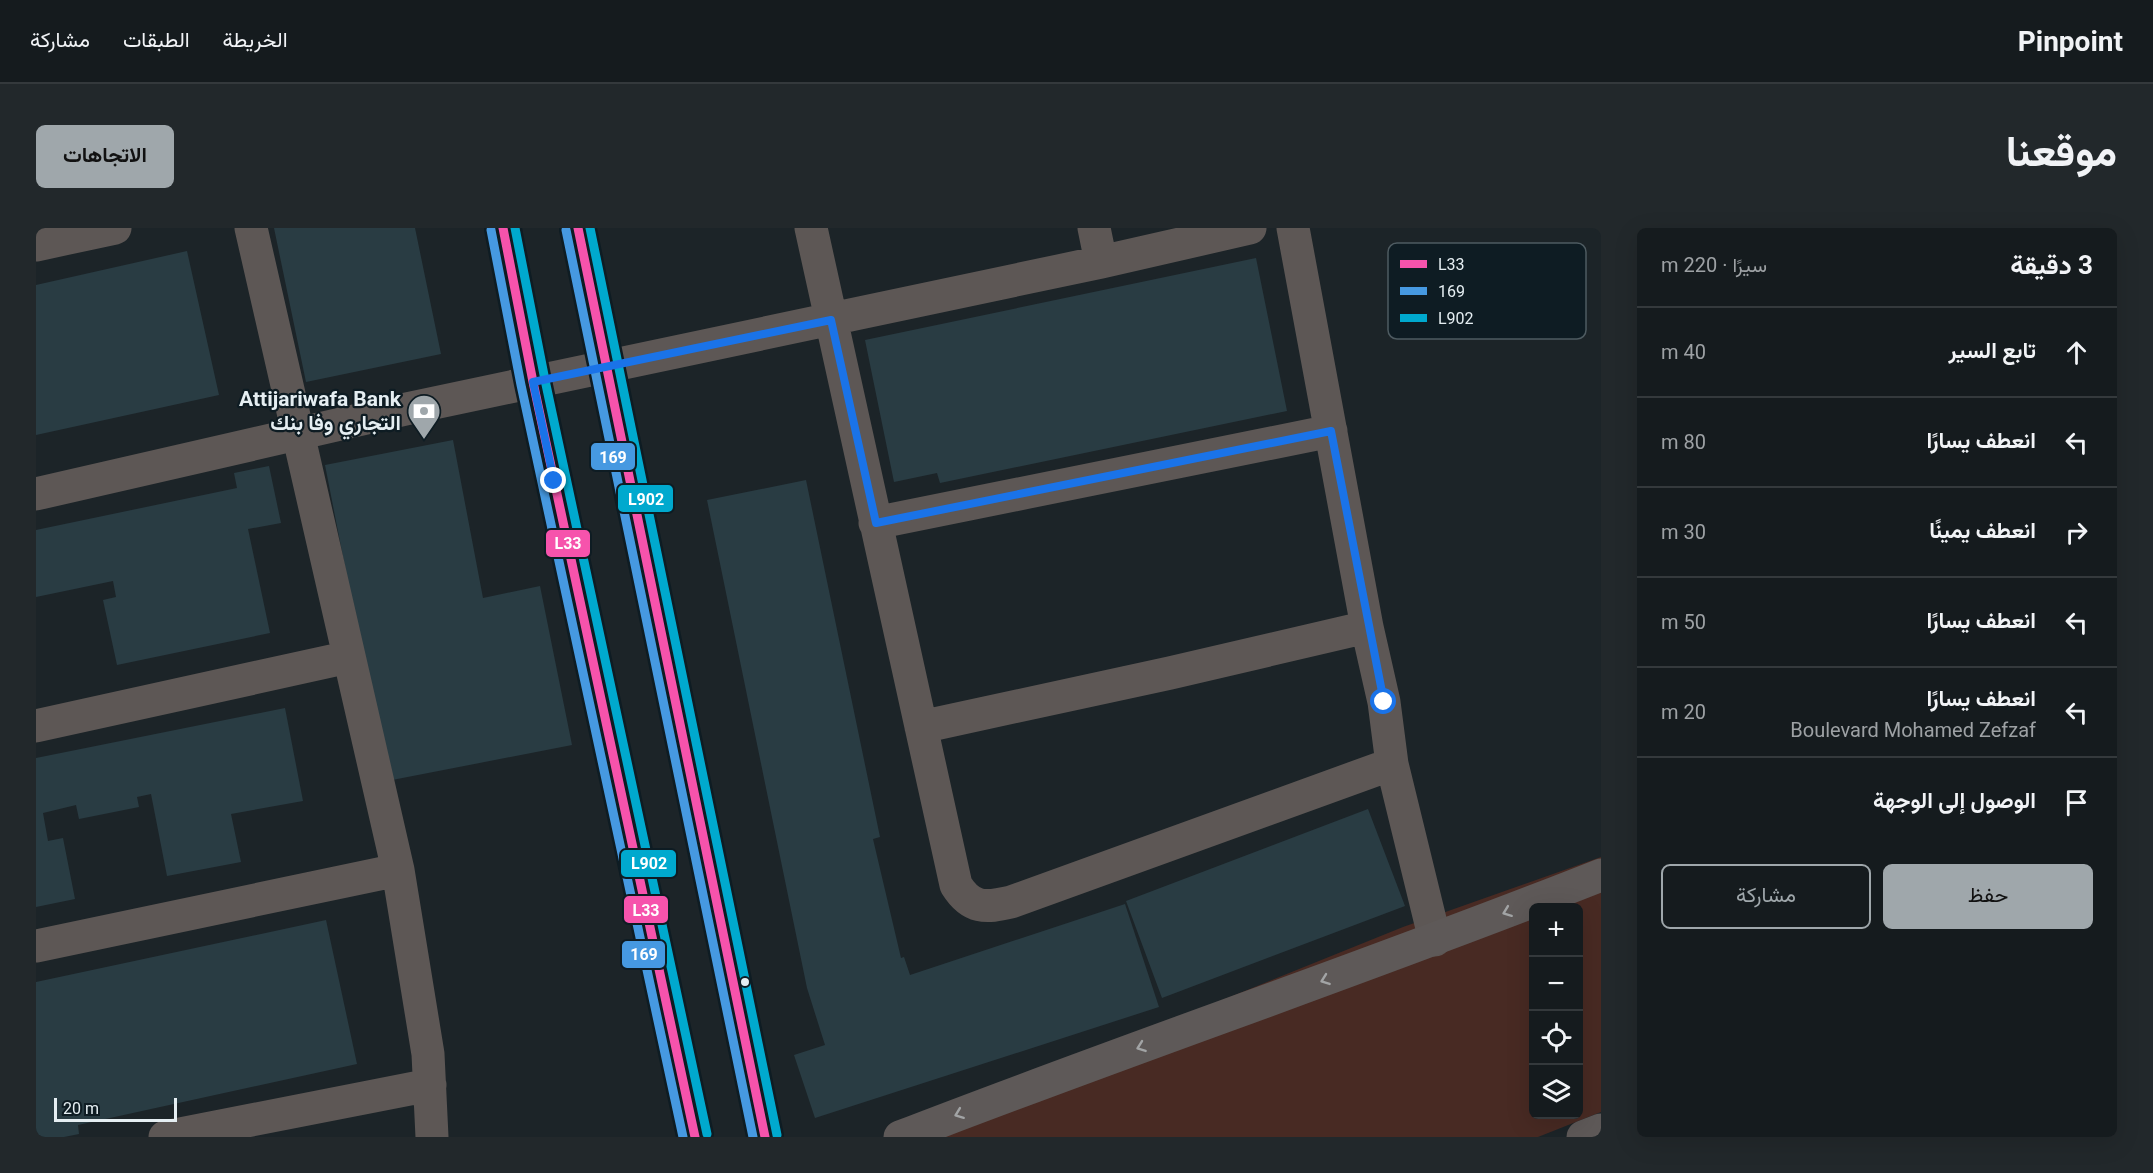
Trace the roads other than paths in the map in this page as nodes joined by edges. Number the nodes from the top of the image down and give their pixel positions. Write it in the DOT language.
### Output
graph roads {
  1 [pos="115,228"];
  2 [pos="251,228"];
  3 [pos="503,228"];
  4 [pos="578,228"];
  5 [pos="811,228"];
  6 [pos="1094,228"];
  7 [pos="1250,228"];
  8 [pos="1293,228"];
  9 [pos="36,245"];
  10 [pos="1101,262"];
  11 [pos="831,320"];
  12 [pos="608,365"];
  13 [pos="533,382"];
  14 [pos="1331,431"];
  15 [pos="297,433"];
  16 [pos="36,494"];
  17 [pos="876,523"];
  18 [pos="1367,627"];
  19 [pos="349,657"];
  20 [pos="36,726"];
  21 [pos="921,727"];
  22 [pos="1392,764"];
  23 [pos="398,870"];
  24 [pos="1601,875"];
  25 [pos="1435,940"];
  26 [pos="36,946"];
  27 [pos="430,1085"];
  28 [pos="1601,1130"];
  29 [pos="165,1137"];
  30 [pos="432,1137"];
  31 [pos="695,1137"];
  32 [pos="765,1137"];
  33 [pos="900,1137"];
  34 [pos="1583,1137"];
  1 -- 9 [label="street"];
  2 -- 15 [label="street"];
  3 -- 13 [label="main road"];
  4 -- 12 [label="main road"];
  5 -- 11 [label="street"];
  6 -- 10 [label="street"];
  7 -- 10 [label="street"];
  8 -- 14 [label="street"];
  10 -- 11 [label="street"];
  11 -- 12 [label="street"];
  11 -- 17 [label="street"];
  12 -- 13 [label="street"];
  12 -- 32 [label="main road"];
  13 -- 15 [label="street"];
  13 -- 31 [label="main road"];
  14 -- 17 [label="street"];
  14 -- 18 [label="street"];
  15 -- 16 [label="street"];
  15 -- 19 [label="street"];
  17 -- 21 [label="street"];
  18 -- 21 [label="street"];
  18 -- 22 [label="street"];
  19 -- 20 [label="street"];
  19 -- 23 [label="street"];
  21 -- 22 [label="street"];
  22 -- 25 [label="street"];
  23 -- 26 [label="street"];
  23 -- 27 [label="street"];
  24 -- 25 [label="street, one-way"];
  25 -- 33 [label="street, one-way"];
  27 -- 29 [label="street"];
  27 -- 30 [label="street"];
  28 -- 34 [label="street"];
}
